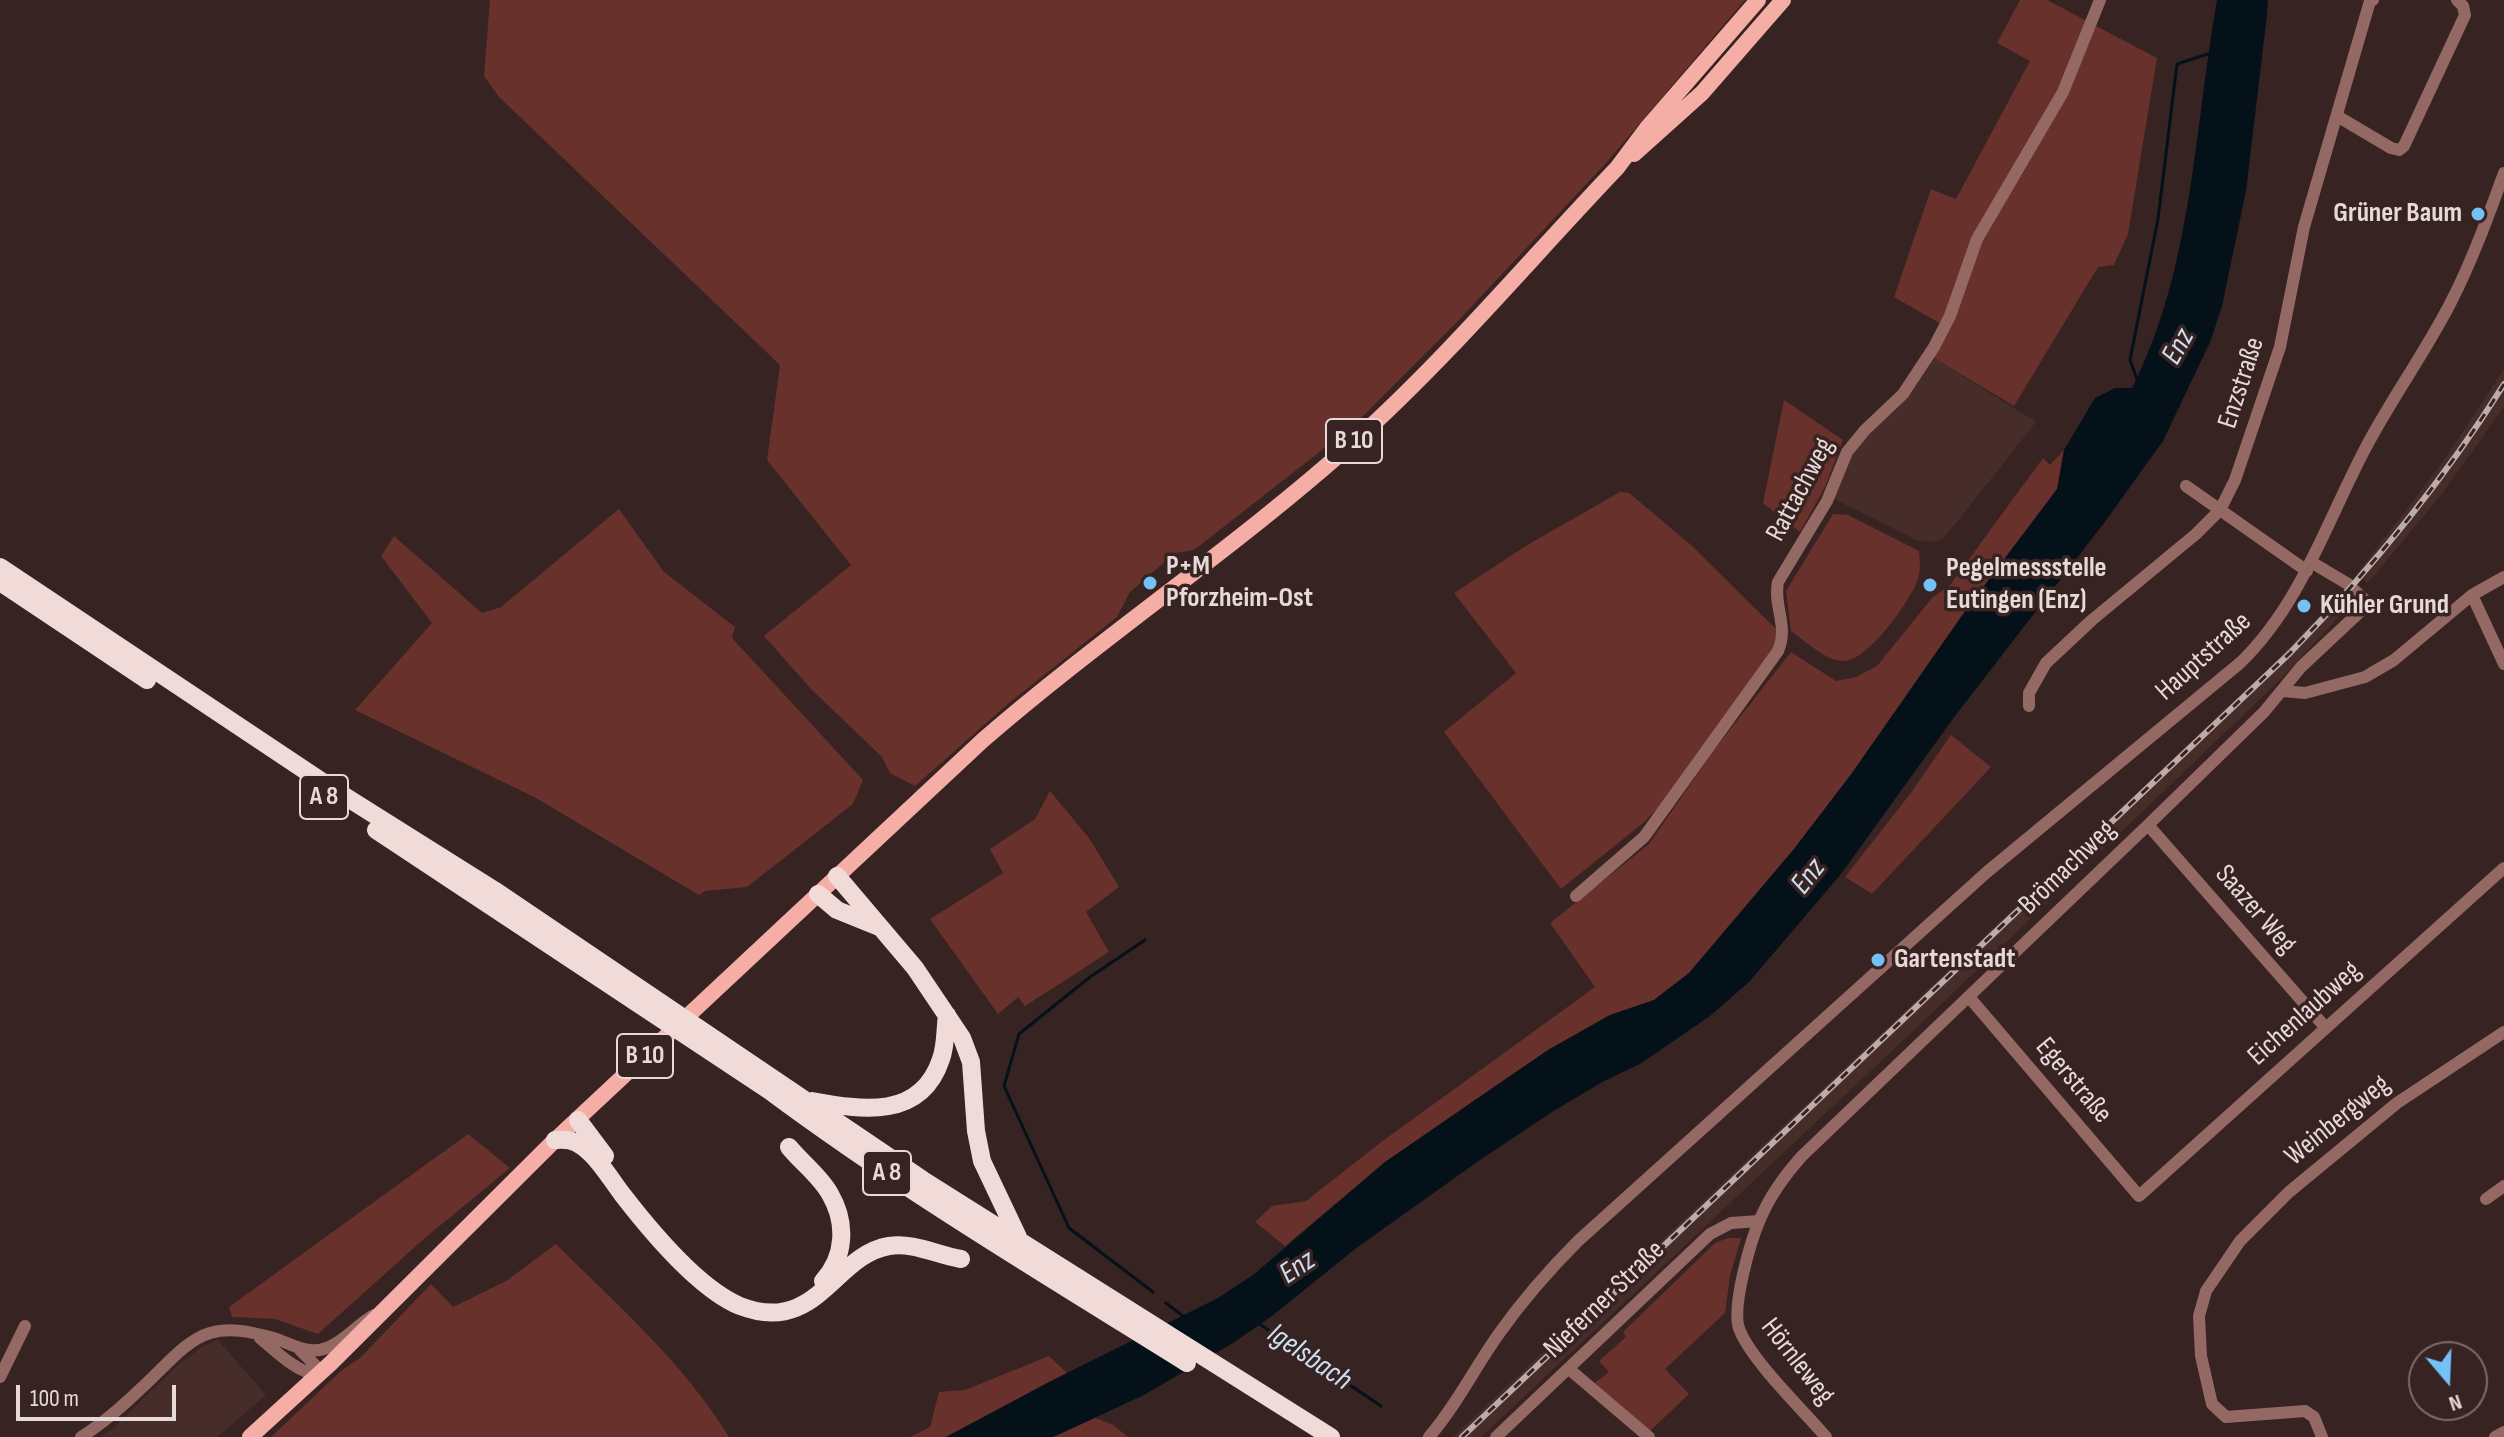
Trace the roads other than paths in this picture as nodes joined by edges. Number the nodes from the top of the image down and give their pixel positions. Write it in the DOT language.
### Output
graph roads {
  1 [pos="1758,0"];
  2 [pos="1783,0"];
  3 [pos="2100,0"];
  4 [pos="2373,0"];
  5 [pos="2457,0"];
  6 [pos="2337,116"];
  7 [pos="1617,168"];
  8 [pos="2504,173"];
  9 [pos="2186,486"];
  10 [pos="2220,510"];
  11 [pos="2309,566"];
  12 [pos="0,567"];
  13 [pos="2504,577"];
  14 [pos="0,582"];
  15 [pos="2472,595"];
  16 [pos="2504,664"];
  17 [pos="2283,691"];
  18 [pos="2029,706"];
  19 [pos="2148,825"];
  20 [pos="2504,868"];
  21 [pos="837,876"];
  22 [pos="1576,896"];
  23 [pos="813,900"];
  24 [pos="883,928"];
  25 [pos="1969,997"];
  26 [pos="652,1004"];
  27 [pos="947,1015"];
  28 [pos="2325,1027"];
  29 [pos="2504,1032"];
  30 [pos="806,1100"];
  31 [pos="578,1120"];
  32 [pos="555,1140"];
  33 [pos="789,1147"];
  34 [pos="2504,1186"];
  35 [pos="2139,1196"];
  36 [pos="2486,1199"];
  37 [pos="1759,1221"];
  38 [pos="1020,1240"];
  39 [pos="961,1259"];
  40 [pos="1071,1283"];
  41 [pos="389,1306"];
  42 [pos="25,1326"];
  43 [pos="257,1336"];
  44 [pos="299,1349"];
  45 [pos="1569,1369"];
  46 [pos="318,1375"];
  47 [pos="0,1377"];
  48 [pos="1222,1377"];
  49 [pos="2504,1432"];
  50 [pos="81,1437"];
  51 [pos="250,1437"];
  52 [pos="1310,1437"];
  53 [pos="1331,1437"];
  54 [pos="1429,1437"];
  55 [pos="1496,1437"];
  56 [pos="1649,1437"];
  57 [pos="1826,1437"];
  58 [pos="2322,1437"];
  59 [pos="2495,1437"];
  1 -- 7 [label="main road, B 10"];
  2 -- 7 [label="main road, B 10"];
  3 -- 22 [label="street, Rattachweg"];
  4 -- 6 [label="street, Enzstraße"];
  5 -- 6 [label="street"];
  6 -- 10 [label="street, Enzstraße"];
  7 -- 21 [label="main road, B 10"];
  8 -- 11 [label="street, Hauptstraße"];
  9 -- 10 [label="street"];
  10 -- 11 [label="street"];
  10 -- 18 [label="street, Enzstraße"];
  11 -- 17 [label="street, Brömachweg"];
  11 -- 54 [label="street, Hauptstraße"];
  12 -- 26 [label="highway, A 8"];
  13 -- 15 [label="street"];
  14 -- 26 [label="highway, A 8"];
  15 -- 16 [label="street"];
  15 -- 17 [label="street"];
  17 -- 19 [label="street, Brömachweg"];
  19 -- 25 [label="street, Brömachweg"];
  19 -- 28 [label="street, Saazer Weg"];
  20 -- 28 [label="street, Eichenlaubweg"];
  21 -- 23 [label="main road, B 10"];
  21 -- 24 [label="highway"];
  23 -- 24 [label="highway"];
  23 -- 31 [label="main road, B 10"];
  24 -- 27 [label="highway"];
  25 -- 35 [label="street, Egerstraße"];
  25 -- 37 [label="street, Brömachweg"];
  26 -- 30 [label="highway, A 8"];
  26 -- 40 [label="highway, A 8"];
  27 -- 30 [label="highway"];
  27 -- 38 [label="highway"];
  28 -- 35 [label="street, Eichenlaubweg"];
  29 -- 58 [label="street, Weinbergweg"];
  30 -- 38 [label="highway, A 8"];
  31 -- 32 [label="main road, B 10"];
  31 -- 33 [label="highway"];
  32 -- 39 [label="highway"];
  32 -- 41 [label="main road, B 10"];
  34 -- 36 [label="street"];
  37 -- 45 [label="street, Nieferner Straße"];
  37 -- 57 [label="street, Hörnleweg"];
  38 -- 40 [label="highway, A 8"];
  40 -- 48 [label="highway, A 8"];
  41 -- 44 [label="street"];
  41 -- 46 [label="main road, B 10"];
  42 -- 47 [label="street"];
  43 -- 44 [label="street"];
  43 -- 46 [label="street"];
  43 -- 50 [label="street"];
  44 -- 46 [label="street"];
  45 -- 55 [label="street, Nieferner Straße"];
  45 -- 56 [label="street"];
  46 -- 51 [label="main road, B 10"];
  48 -- 52 [label="highway, A 8"];
  48 -- 53 [label="highway, A 8"];
  49 -- 59 [label="street"];
}
